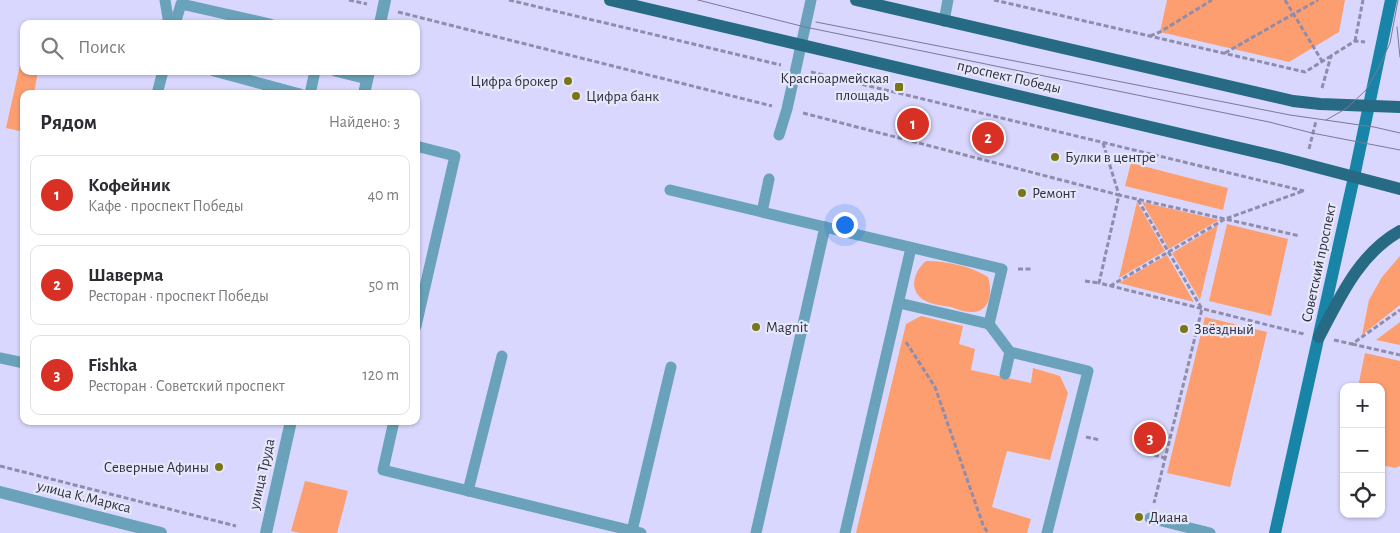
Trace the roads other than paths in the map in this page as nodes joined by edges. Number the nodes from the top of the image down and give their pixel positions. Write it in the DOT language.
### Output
graph roads {
  1 [pos="165,0"];
  2 [pos="610,0"];
  3 [pos="811,0"];
  4 [pos="856,0"];
  5 [pos="948,0"];
  6 [pos="1391,0"];
  7 [pos="385,4"];
  8 [pos="168,20"];
  9 [pos="176,20"];
  10 [pos="252,20"];
  11 [pos="381,20"];
  12 [pos="944,21"];
  13 [pos="801,44"];
  14 [pos="162,75"];
  15 [pos="229,75"];
  16 [pos="314,75"];
  17 [pos="368,75"];
  18 [pos="158,90"];
  19 [pos="285,90"];
  20 [pos="311,90"];
  21 [pos="365,90"];
  22 [pos="1369,105"];
  23 [pos="1400,107"];
  24 [pos="780,135"];
  25 [pos="420,147"];
  26 [pos="1354,177"];
  27 [pos="769,179"];
  28 [pos="1400,189"];
  29 [pos="670,190"];
  30 [pos="762,212"];
  31 [pos="824,227"];
  32 [pos="1400,231"];
  33 [pos="911,248"];
  34 [pos="899,303"];
  35 [pos="420,309"];
  36 [pos="989,324"];
  37 [pos="1319,337"];
  38 [pos="1010,352"];
  39 [pos="502,356"];
  40 [pos="0,358"];
  41 [pos="20,362"];
  42 [pos="671,367"];
  43 [pos="1005,374"];
  44 [pos="290,425"];
  45 [pos="393,425"];
  46 [pos="468,491"];
  47 [pos="0,492"];
  48 [pos="1150,518"];
  49 [pos="636,532"];
  50 [pos="160,533"];
  51 [pos="266,533"];
  52 [pos="756,533"];
  53 [pos="845,533"];
  54 [pos="1047,533"];
  55 [pos="1210,533"];
  56 [pos="1275,533"];
  1 -- 8 [label="lane"];
  2 -- 13 [label="main road, проспект Победы"];
  3 -- 13 [label="lane"];
  4 -- 12 [label="main road"];
  5 -- 12 [label="lane"];
  6 -- 22 [label="street, Советский проспект"];
  7 -- 11 [label="street"];
  9 -- 10 [label="lane"];
  12 -- 22 [label="main road"];
  13 -- 24 [label="lane"];
  13 -- 26 [label="main road, проспект Победы"];
  14 -- 18 [label="lane"];
  15 -- 19 [label="lane"];
  16 -- 20 [label="lane"];
  17 -- 21 [label="street"];
  22 -- 23 [label="main road"];
  22 -- 26 [label="street, Советский проспект"];
  25 -- 35 [label="lane"];
  26 -- 28 [label="main road, проспект Победы"];
  26 -- 37 [label="street, Советский проспект"];
  27 -- 30 [label="lane"];
  29 -- 30 [label="lane"];
  30 -- 31 [label="lane"];
  31 -- 33 [label="lane"];
  31 -- 52 [label="lane"];
  32 -- 37 [label="main road"];
  33 -- 34 [label="lane"];
  33 -- 36 [label="lane"];
  34 -- 36 [label="lane"];
  34 -- 53 [label="lane"];
  36 -- 38 [label="lane"];
  37 -- 56 [label="street, Советский проспект"];
  38 -- 43 [label="lane"];
  38 -- 54 [label="lane"];
  39 -- 46 [label="lane"];
  40 -- 41 [label="lane"];
  42 -- 49 [label="lane"];
  44 -- 51 [label="street, улица Труда"];
  45 -- 46 [label="lane"];
  46 -- 49 [label="lane"];
  47 -- 50 [label="street, улица К.Маркса"];
  48 -- 55 [label="lane"];
}
